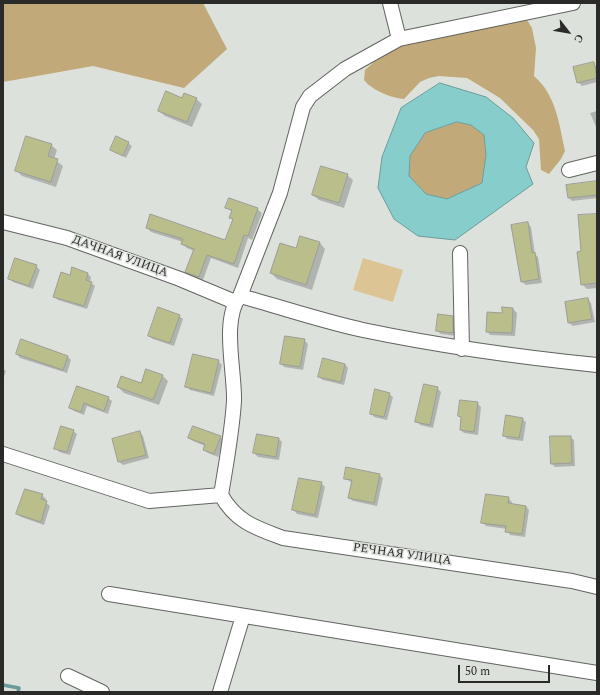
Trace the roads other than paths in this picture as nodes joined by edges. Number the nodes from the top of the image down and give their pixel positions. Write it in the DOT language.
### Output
graph roads {
  1 [pos="390,3"];
  2 [pos="573,3"];
  3 [pos="399,39"];
  4 [pos="597,163"];
  5 [pos="569,170"];
  6 [pos="3,222"];
  7 [pos="460,253"];
  8 [pos="237,299"];
  9 [pos="462,349"];
  10 [pos="597,365"];
  11 [pos="3,454"];
  12 [pos="221,495"];
  13 [pos="597,586"];
  14 [pos="109,594"];
  15 [pos="243,616"];
  16 [pos="597,673"];
  17 [pos="68,676"];
  18 [pos="102,692"];
  19 [pos="220,692"];
  1 -- 3 [label="street"];
  2 -- 3 [label="street"];
  3 -- 8 [label="street"];
  4 -- 5 [label="street"];
  6 -- 8 [label="street, ДАЧНАЯ УЛИЦА"];
  7 -- 9 [label="street"];
  8 -- 9 [label="street, ДАЧНАЯ УЛИЦА"];
  8 -- 12 [label="street"];
  9 -- 10 [label="street, ДАЧНАЯ УЛИЦА"];
  11 -- 12 [label="street"];
  12 -- 13 [label="street, РЕЧНАЯ УЛИЦА"];
  14 -- 15 [label="street"];
  15 -- 16 [label="street"];
  15 -- 19 [label="street"];
  17 -- 18 [label="street"];
}
